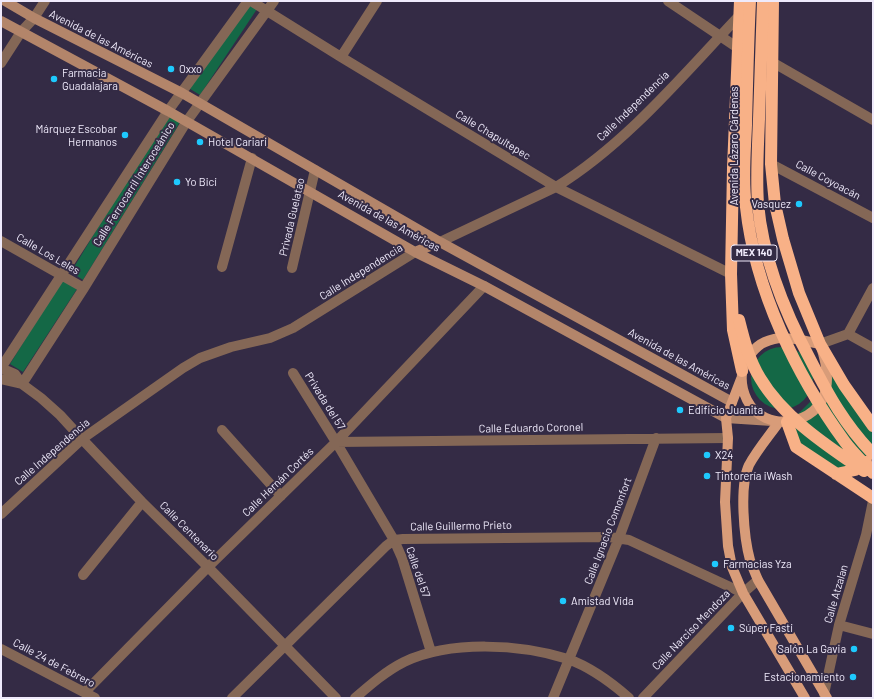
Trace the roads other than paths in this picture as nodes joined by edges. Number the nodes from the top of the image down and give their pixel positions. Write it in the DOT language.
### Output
graph roads {
  1 [pos="5,1"];
  2 [pos="45,1"];
  3 [pos="248,1"];
  4 [pos="251,1"];
  5 [pos="274,1"];
  6 [pos="377,1"];
  7 [pos="668,1"];
  8 [pos="740,1"];
  9 [pos="750,1"];
  10 [pos="763,1"];
  11 [pos="773,1"];
  12 [pos="267,10"];
  13 [pos="739,16"];
  14 [pos="34,18"];
  15 [pos="1,21"];
  16 [pos="21,32"];
  17 [pos="720,36"];
  18 [pos="738,48"];
  19 [pos="340,57"];
  20 [pos="772,62"];
  21 [pos="1,63"];
  22 [pos="182,94"];
  23 [pos="200,104"];
  24 [pos="168,111"];
  25 [pos="873,120"];
  26 [pos="188,121"];
  27 [pos="252,158"];
  28 [pos="771,164"];
  29 [pos="733,168"];
  30 [pos="316,170"];
  31 [pos="556,187"];
  32 [pos="311,191"];
  33 [pos="873,218"];
  34 [pos="1,240"];
  35 [pos="440,242"];
  36 [pos="415,252"];
  37 [pos="222,267"];
  38 [pos="292,268"];
  39 [pos="731,274"];
  40 [pos="61,275"];
  41 [pos="484,286"];
  42 [pos="84,288"];
  43 [pos="873,288"];
  44 [pos="848,334"];
  45 [pos="820,344"];
  46 [pos="873,348"];
  47 [pos="1,368"];
  48 [pos="293,373"];
  49 [pos="742,375"];
  50 [pos="1,379"];
  51 [pos="22,384"];
  52 [pos="732,402"];
  53 [pos="726,418"];
  54 [pos="779,422"];
  55 [pos="873,426"];
  56 [pos="222,430"];
  57 [pos="656,438"];
  58 [pos="728,438"];
  59 [pos="82,439"];
  60 [pos="336,442"];
  61 [pos="873,454"];
  62 [pos="873,473"];
  63 [pos="836,474"];
  64 [pos="873,477"];
  65 [pos="281,496"];
  66 [pos="873,500"];
  67 [pos="142,502"];
  68 [pos="1,514"];
  69 [pos="619,538"];
  70 [pos="394,540"];
  71 [pos="208,567"];
  72 [pos="83,575"];
  73 [pos="758,580"];
  74 [pos="743,593"];
  75 [pos="839,625"];
  76 [pos="873,634"];
  77 [pos="284,646"];
  78 [pos="1,649"];
  79 [pos="431,652"];
  80 [pos="569,660"];
  81 [pos="84,692"];
  82 [pos="825,696"];
  83 [pos="95,698"];
  84 [pos="232,698"];
  85 [pos="336,698"];
  86 [pos="355,698"];
  87 [pos="553,698"];
  88 [pos="629,698"];
  89 [pos="643,698"];
  90 [pos="806,698"];
  1 -- 14 [label="main road, Avenida de las Américas"];
  2 -- 14 [label="street"];
  3 -- 22 [label="street, Calle Ferrocarril Interoceánico"];
  4 -- 12 [label="street, Calle Chapultepec"];
  5 -- 12 [label="street, Calle Ferrocarril Interoceánico"];
  6 -- 19 [label="street"];
  7 -- 17 [label="street"];
  8 -- 13 [label="highway, MEX 140"];
  9 -- 62 [label="highway, Avenida Lázaro Cárdenas / MEX 140, bridge"];
  10 -- 61 [label="highway, MEX 140, bridge"];
  11 -- 20 [label="highway, MEX 140"];
  12 -- 19 [label="street, Calle Chapultepec"];
  12 -- 23 [label="street, Calle Ferrocarril Interoceánico"];
  13 -- 17 [label="street, Calle Independencia"];
  13 -- 18 [label="highway, MEX 140"];
  14 -- 16 [label="street"];
  14 -- 22 [label="main road, Avenida de las Américas"];
  15 -- 16 [label="main road, Avenida de las Américas"];
  16 -- 21 [label="street"];
  16 -- 24 [label="main road, Avenida de las Américas"];
  17 -- 18 [label="street"];
  17 -- 31 [label="street, Calle Independencia"];
  18 -- 29 [label="highway, MEX 140"];
  19 -- 31 [label="street, Calle Chapultepec"];
  20 -- 25 [label="street"];
  20 -- 28 [label="highway, MEX 140"];
  22 -- 23 [label="main road, Avenida de las Américas"];
  22 -- 24 [label="street, Calle Ferrocarril Interoceánico"];
  23 -- 26 [label="street, Calle Ferrocarril Interoceánico"];
  23 -- 30 [label="main road, Avenida de las Américas"];
  24 -- 26 [label="main road, Avenida de las Américas"];
  24 -- 40 [label="street, Calle Ferrocarril Interoceánico"];
  26 -- 27 [label="main road, Avenida de las Américas"];
  26 -- 42 [label="street, Calle Ferrocarril Interoceánico"];
  27 -- 32 [label="main road, Avenida de las Américas"];
  27 -- 37 [label="street"];
  28 -- 33 [label="street, Calle Coyoacán"];
  28 -- 45 [label="highway, MEX 140"];
  29 -- 39 [label="highway, MEX 140"];
  29 -- 64 [label="highway, bridge"];
  30 -- 32 [label="street, Privada Guelatao"];
  30 -- 35 [label="main road, Avenida de las Américas"];
  31 -- 35 [label="street, Calle Independencia"];
  31 -- 39 [label="street, Calle Chapultepec"];
  32 -- 36 [label="main road, Avenida de las Américas"];
  32 -- 38 [label="street, Privada Guelatao"];
  34 -- 40 [label="street, Calle Los Leles"];
  35 -- 36 [label="main road, Calle Independencia"];
  35 -- 52 [label="main road, Avenida de las Américas"];
  36 -- 41 [label="main road, Avenida de las Américas"];
  36 -- 59 [label="street, Calle Independencia"];
  39 -- 49 [label="highway, MEX 140"];
  40 -- 42 [label="street, Calle Los Leles"];
  40 -- 47 [label="street, Calle Ferrocarril Interoceánico"];
  41 -- 53 [label="main road, Avenida de las Américas"];
  41 -- 60 [label="street, Calle Hernán Cortés"];
  42 -- 51 [label="street, Calle Ferrocarril Interoceánico"];
  43 -- 44 [label="street"];
  44 -- 45 [label="street"];
  44 -- 46 [label="street"];
  45 -- 49 [label="main road"];
  45 -- 54 [label="main road, MEX 140"];
  45 -- 55 [label="highway, MEX 140"];
  47 -- 51 [label="street, Calle Centenario"];
  48 -- 60 [label="street, Privada del 57"];
  49 -- 52 [label="main road"];
  49 -- 54 [label="main road, MEX 140"];
  50 -- 51 [label="street, Calle Centenario"];
  51 -- 59 [label="street, Calle Centenario"];
  52 -- 53 [label="main road"];
  53 -- 54 [label="main road, Avenida de las Américas"];
  53 -- 58 [label="main road"];
  54 -- 63 [label="highway"];
  54 -- 73 [label="main road"];
  56 -- 65 [label="street"];
  57 -- 58 [label="street, Calle Eduardo Coronel"];
  57 -- 60 [label="street, Calle Eduardo Coronel"];
  57 -- 69 [label="street, Calle Ignacio Comonfort"];
  58 -- 74 [label="main road"];
  59 -- 67 [label="street, Calle Centenario"];
  59 -- 68 [label="street, Calle Independencia"];
  60 -- 65 [label="street, Calle Hernán Cortés"];
  60 -- 70 [label="street, Calle del 57"];
  61 -- 63 [label="highway"];
  63 -- 66 [label="highway"];
  65 -- 71 [label="street, Calle Hernán Cortés"];
  66 -- 75 [label="street, Calle Atzalan"];
  67 -- 71 [label="street, Calle Centenario"];
  67 -- 72 [label="street"];
  69 -- 70 [label="street, Calle Guillermo Prieto"];
  69 -- 74 [label="street, Calle Guillermo Prieto"];
  69 -- 80 [label="street, Calle Ignacio Comonfort"];
  70 -- 77 [label="street"];
  70 -- 79 [label="street, Calle del 57"];
  71 -- 77 [label="street, Calle Centenario"];
  71 -- 81 [label="street, Calle Hernán Cortés"];
  73 -- 74 [label="street, Calle Narciso Mendoza"];
  73 -- 82 [label="main road"];
  74 -- 89 [label="street, Calle Narciso Mendoza"];
  74 -- 90 [label="main road"];
  75 -- 76 [label="street"];
  75 -- 82 [label="street, Calle Atzalan"];
  77 -- 84 [label="street"];
  77 -- 85 [label="street, Calle Centenario"];
  78 -- 81 [label="street, Calle 24 de Febrero"];
  79 -- 80 [label="street"];
  79 -- 86 [label="street"];
  80 -- 87 [label="street, Calle Ignacio Comonfort"];
  80 -- 88 [label="street"];
  81 -- 83 [label="street, Calle 24 de Febrero"];
}
